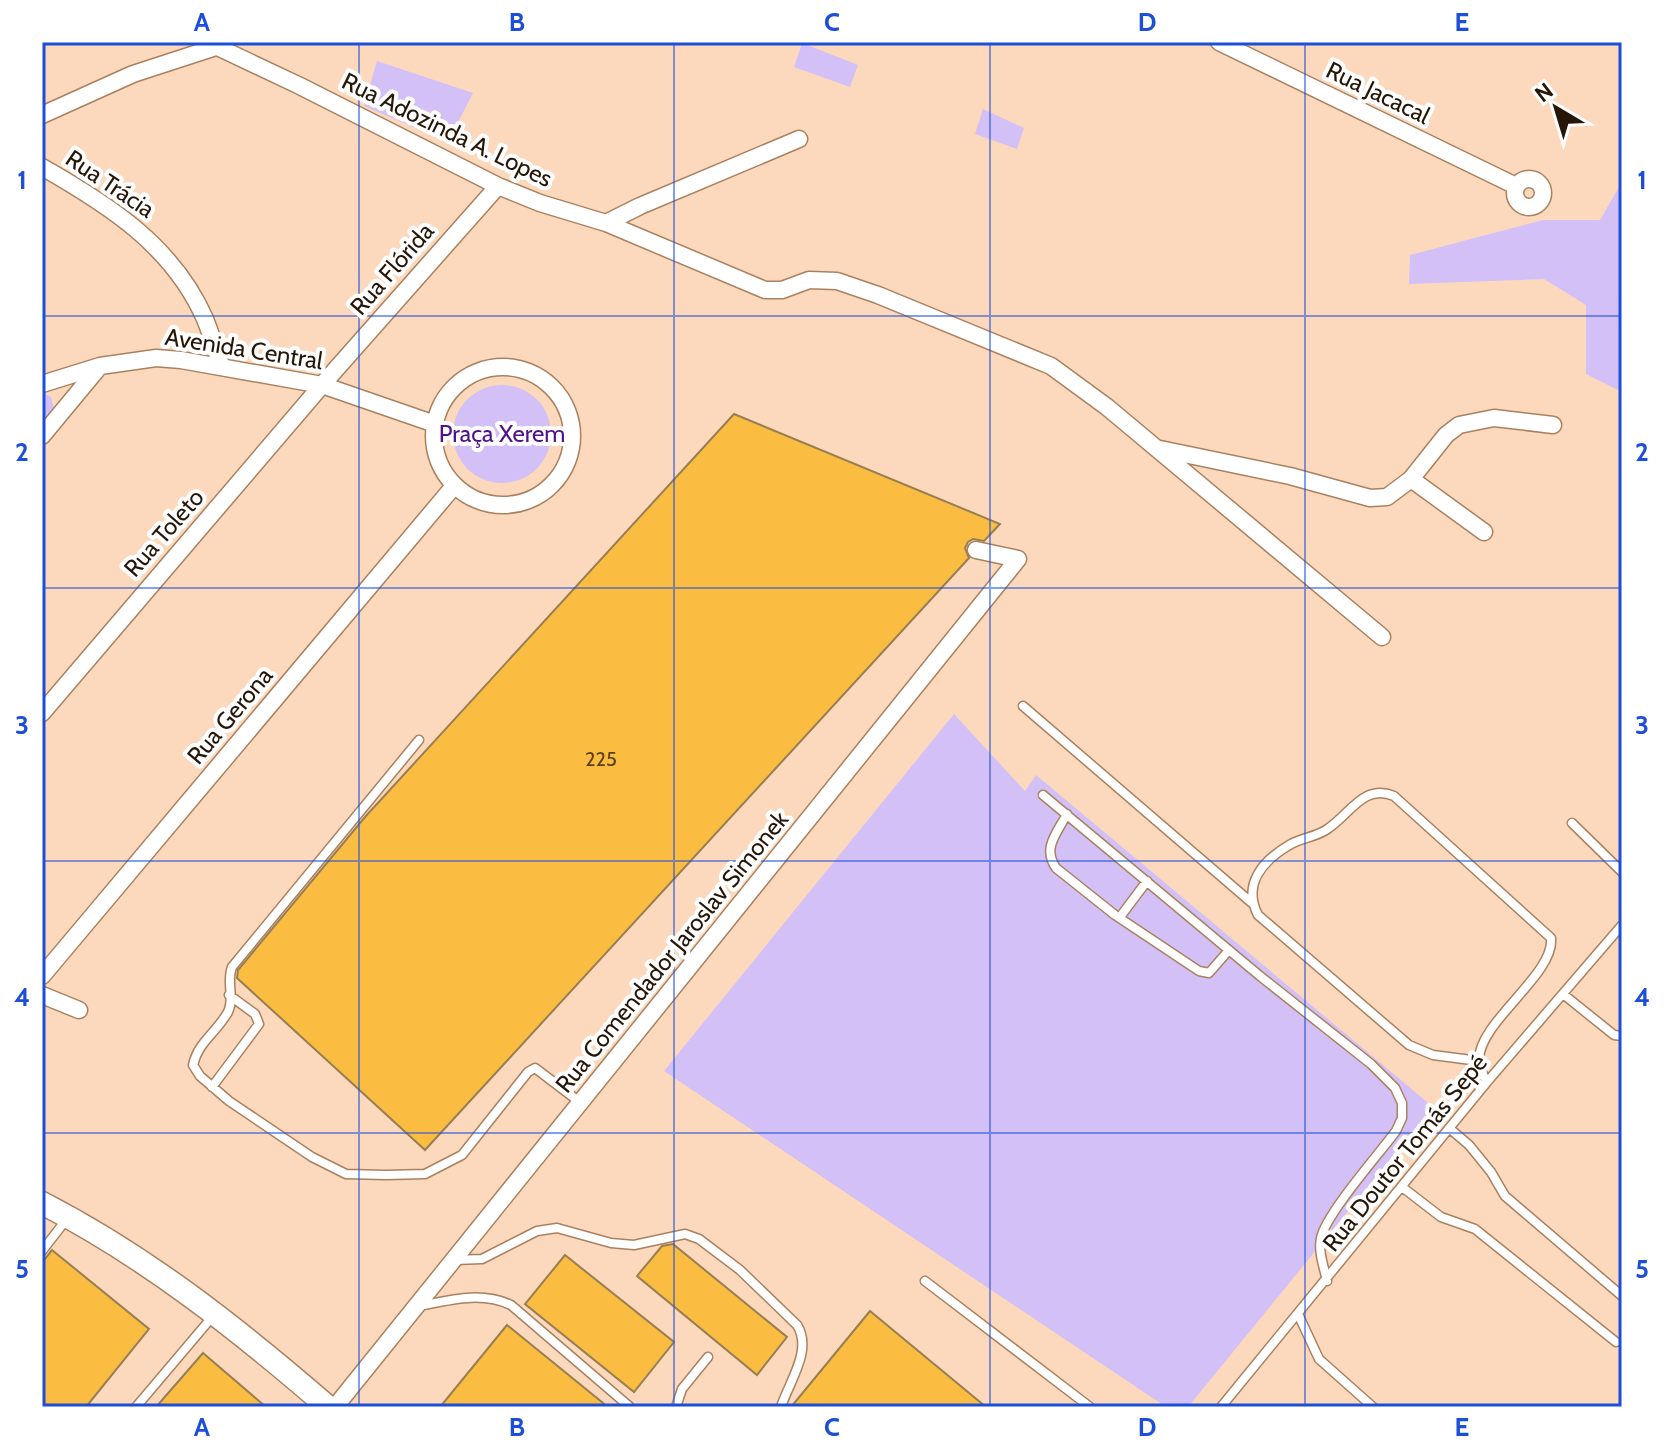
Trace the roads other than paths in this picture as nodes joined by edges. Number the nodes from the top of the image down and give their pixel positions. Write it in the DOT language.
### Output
graph roads {
  1 [pos="1219,42"];
  2 [pos="211,44"];
  3 [pos="42,115"];
  4 [pos="799,139"];
  5 [pos="42,167"];
  6 [pos="498,186"];
  7 [pos="1516,186"];
  8 [pos="606,223"];
  9 [pos="221,365"];
  10 [pos="100,366"];
  11 [pos="42,384"];
  12 [pos="322,385"];
  13 [pos="435,424"];
  14 [pos="1553,425"];
  15 [pos="42,436"];
  16 [pos="1156,448"];
  17 [pos="1411,479"];
  18 [pos="454,486"];
  19 [pos="1484,532"];
  20 [pos="976,550"];
  21 [pos="1382,637"];
  22 [pos="1023,706"];
  23 [pos="42,713"];
  24 [pos="419,740"];
  25 [pos="1043,795"];
  26 [pos="1067,814"];
  27 [pos="1572,823"];
  28 [pos="1622,872"];
  29 [pos="1147,881"];
  30 [pos="1252,903"];
  31 [pos="1120,917"];
  32 [pos="1622,925"];
  33 [pos="1229,950"];
  34 [pos="42,976"];
  35 [pos="1563,994"];
  36 [pos="42,995"];
  37 [pos="229,995"];
  38 [pos="79,1010"];
  39 [pos="1622,1036"];
  40 [pos="1479,1061"];
  41 [pos="1487,1082"];
  42 [pos="212,1087"];
  43 [pos="582,1103"];
  44 [pos="1449,1128"];
  45 [pos="1402,1187"];
  46 [pos="42,1203"];
  47 [pos="68,1216"];
  48 [pos="42,1251"];
  49 [pos="455,1260"];
  50 [pos="925,1281"];
  51 [pos="1327,1281"];
  52 [pos="1622,1296"];
  53 [pos="416,1307"];
  54 [pos="215,1313"];
  55 [pos="1298,1314"];
  56 [pos="1616,1342"];
  57 [pos="708,1357"];
  58 [pos="1224,1406"];
  59 [pos="136,1407"];
  60 [pos="328,1407"];
  61 [pos="335,1407"];
  62 [pos="630,1407"];
  63 [pos="676,1407"];
  64 [pos="781,1407"];
  65 [pos="1090,1407"];
  66 [pos="1373,1407"];
  1 -- 7 [label="street, Rua Jacacal"];
  2 -- 3 [label="street"];
  2 -- 6 [label="street, Rua Adozinda A. Lopes"];
  4 -- 8 [label="street"];
  5 -- 9 [label="street, Rua Trácia"];
  6 -- 8 [label="street, Rua Adozinda A. Lopes"];
  6 -- 12 [label="street, Rua Flórida"];
  8 -- 16 [label="street, Rua Adozinda A. Lopes"];
  9 -- 10 [label="street, Avenida Central"];
  9 -- 12 [label="street, Avenida Central"];
  10 -- 11 [label="street, Avenida Central"];
  10 -- 15 [label="street"];
  12 -- 13 [label="street, Avenida Central"];
  12 -- 23 [label="street, Rua Toleto"];
  13 -- 18 [label="street"];
  13 -- 18 [label="street"];
  14 -- 17 [label="street"];
  16 -- 17 [label="street"];
  16 -- 21 [label="street, Rua Adozinda A. Lopes"];
  17 -- 19 [label="street"];
  18 -- 34 [label="street, Rua Gerona"];
  20 -- 43 [label="street, Rua Comendador Jaroslav Simonek"];
  22 -- 30 [label="lane"];
  24 -- 37 [label="lane"];
  25 -- 26 [label="lane"];
  26 -- 29 [label="lane"];
  26 -- 31 [label="lane"];
  27 -- 28 [label="lane"];
  29 -- 31 [label="lane"];
  29 -- 33 [label="lane"];
  30 -- 40 [label="lane"];
  30 -- 40 [label="lane"];
  31 -- 33 [label="lane"];
  32 -- 35 [label="lane, Rua Doutor Tomás Sepé"];
  33 -- 51 [label="lane"];
  35 -- 39 [label="lane"];
  35 -- 41 [label="lane, Rua Doutor Tomás Sepé"];
  36 -- 38 [label="street"];
  37 -- 42 [label="lane"];
  37 -- 42 [label="lane"];
  40 -- 41 [label="lane"];
  41 -- 44 [label="lane, Rua Doutor Tomás Sepé"];
  42 -- 43 [label="lane"];
  43 -- 49 [label="street, Rua Comendador Jaroslav Simonek"];
  44 -- 45 [label="lane, Rua Doutor Tomás Sepé"];
  44 -- 52 [label="lane"];
  45 -- 51 [label="lane, Rua Doutor Tomás Sepé"];
  45 -- 56 [label="lane"];
  46 -- 47 [label="street"];
  47 -- 48 [label="lane"];
  47 -- 54 [label="street"];
  49 -- 53 [label="street, Rua Comendador Jaroslav Simonek"];
  49 -- 64 [label="lane"];
  50 -- 65 [label="lane"];
  51 -- 55 [label="lane, Rua Doutor Tomás Sepé"];
  53 -- 61 [label="street, Rua Comendador Jaroslav Simonek"];
  53 -- 62 [label="lane"];
  54 -- 59 [label="lane"];
  54 -- 60 [label="street"];
  55 -- 58 [label="lane, Rua Doutor Tomás Sepé"];
  55 -- 66 [label="lane"];
  57 -- 63 [label="lane"];
}
